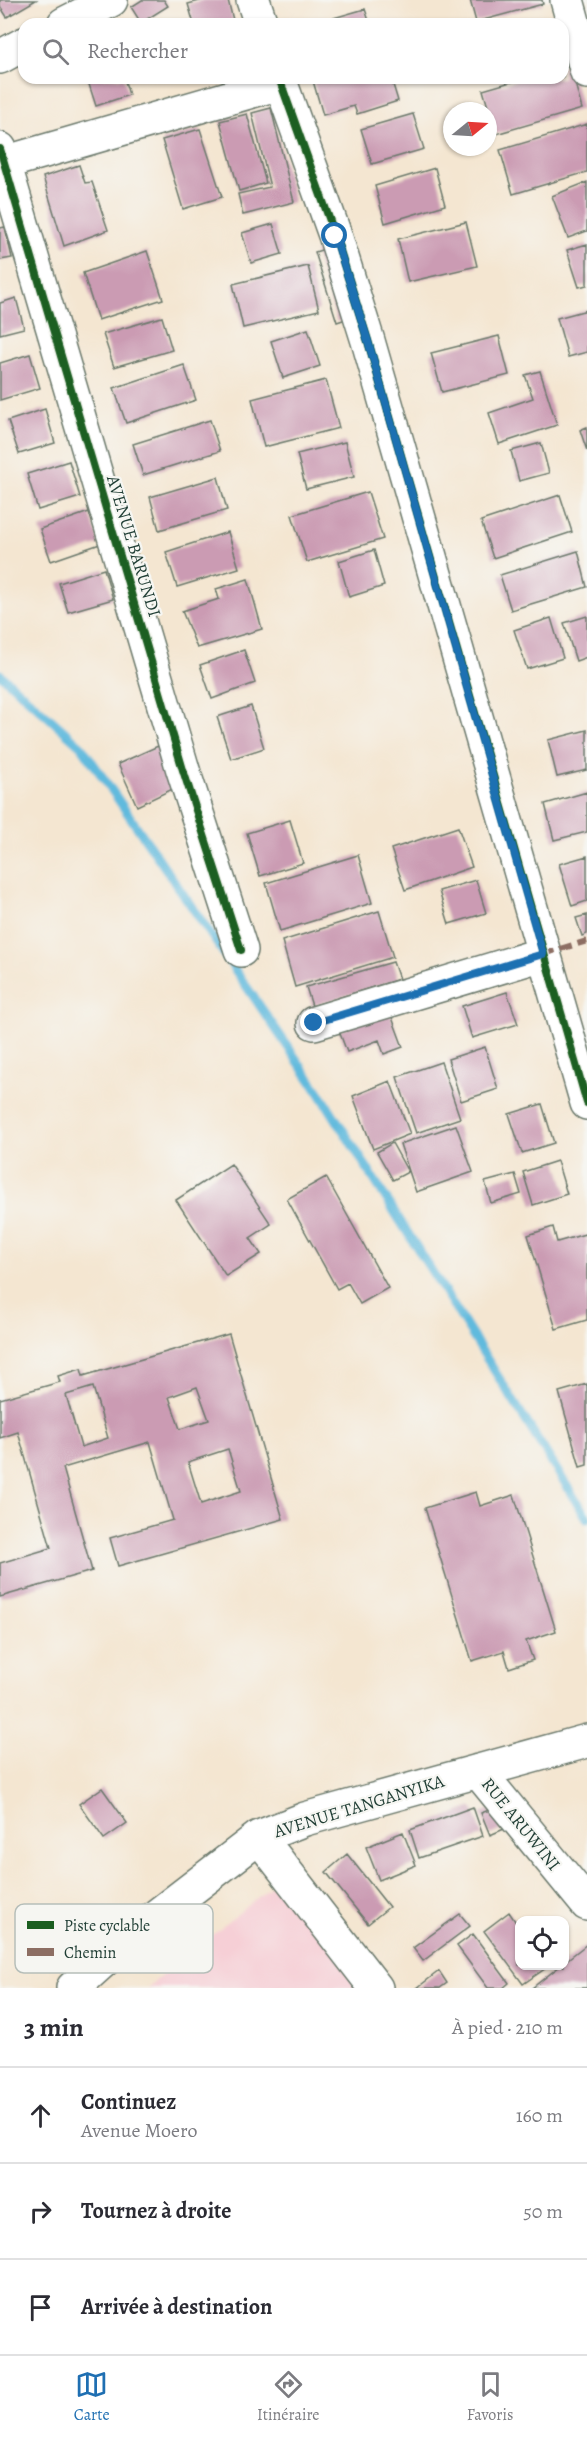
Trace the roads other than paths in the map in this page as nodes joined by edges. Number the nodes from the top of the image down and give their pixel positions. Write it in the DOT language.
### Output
graph roads {
  1 [pos="111,0"];
  2 [pos="253,0"];
  3 [pos="567,0"];
  4 [pos="76,18"];
  5 [pos="259,18"];
  6 [pos="18,47"];
  7 [pos="0,57"];
  8 [pos="587,72"];
  9 [pos="265,84"];
  10 [pos="280,84"];
  11 [pos="1,159"];
  12 [pos="242,950"];
  13 [pos="543,954"];
  14 [pos="314,1023"];
  15 [pos="587,1103"];
  16 [pos="587,1741"];
  17 [pos="478,1771"];
  18 [pos="259,1837"];
  19 [pos="172,1904"];
  20 [pos="587,1904"];
  21 [pos="90,1973"];
  22 [pos="73,1988"];
  23 [pos="376,1988"];
  1 -- 4 [label="street"];
  2 -- 5 [label="street"];
  3 -- 8 [label="street"];
  6 -- 7 [label="street"];
  9 -- 11 [label="street"];
  10 -- 13 [label="street"];
  11 -- 12 [label="street, AVENUE BARUNDI"];
  13 -- 14 [label="street"];
  13 -- 15 [label="street"];
  16 -- 17 [label="street, AVENUE TANGANYIKA"];
  17 -- 18 [label="street, AVENUE TANGANYIKA"];
  17 -- 20 [label="street, RUE ARUWINI"];
  18 -- 19 [label="street, AVENUE TANGANYIKA"];
  18 -- 23 [label="street"];
  21 -- 22 [label="street, AVENUE TANGANYIKA"];
}
